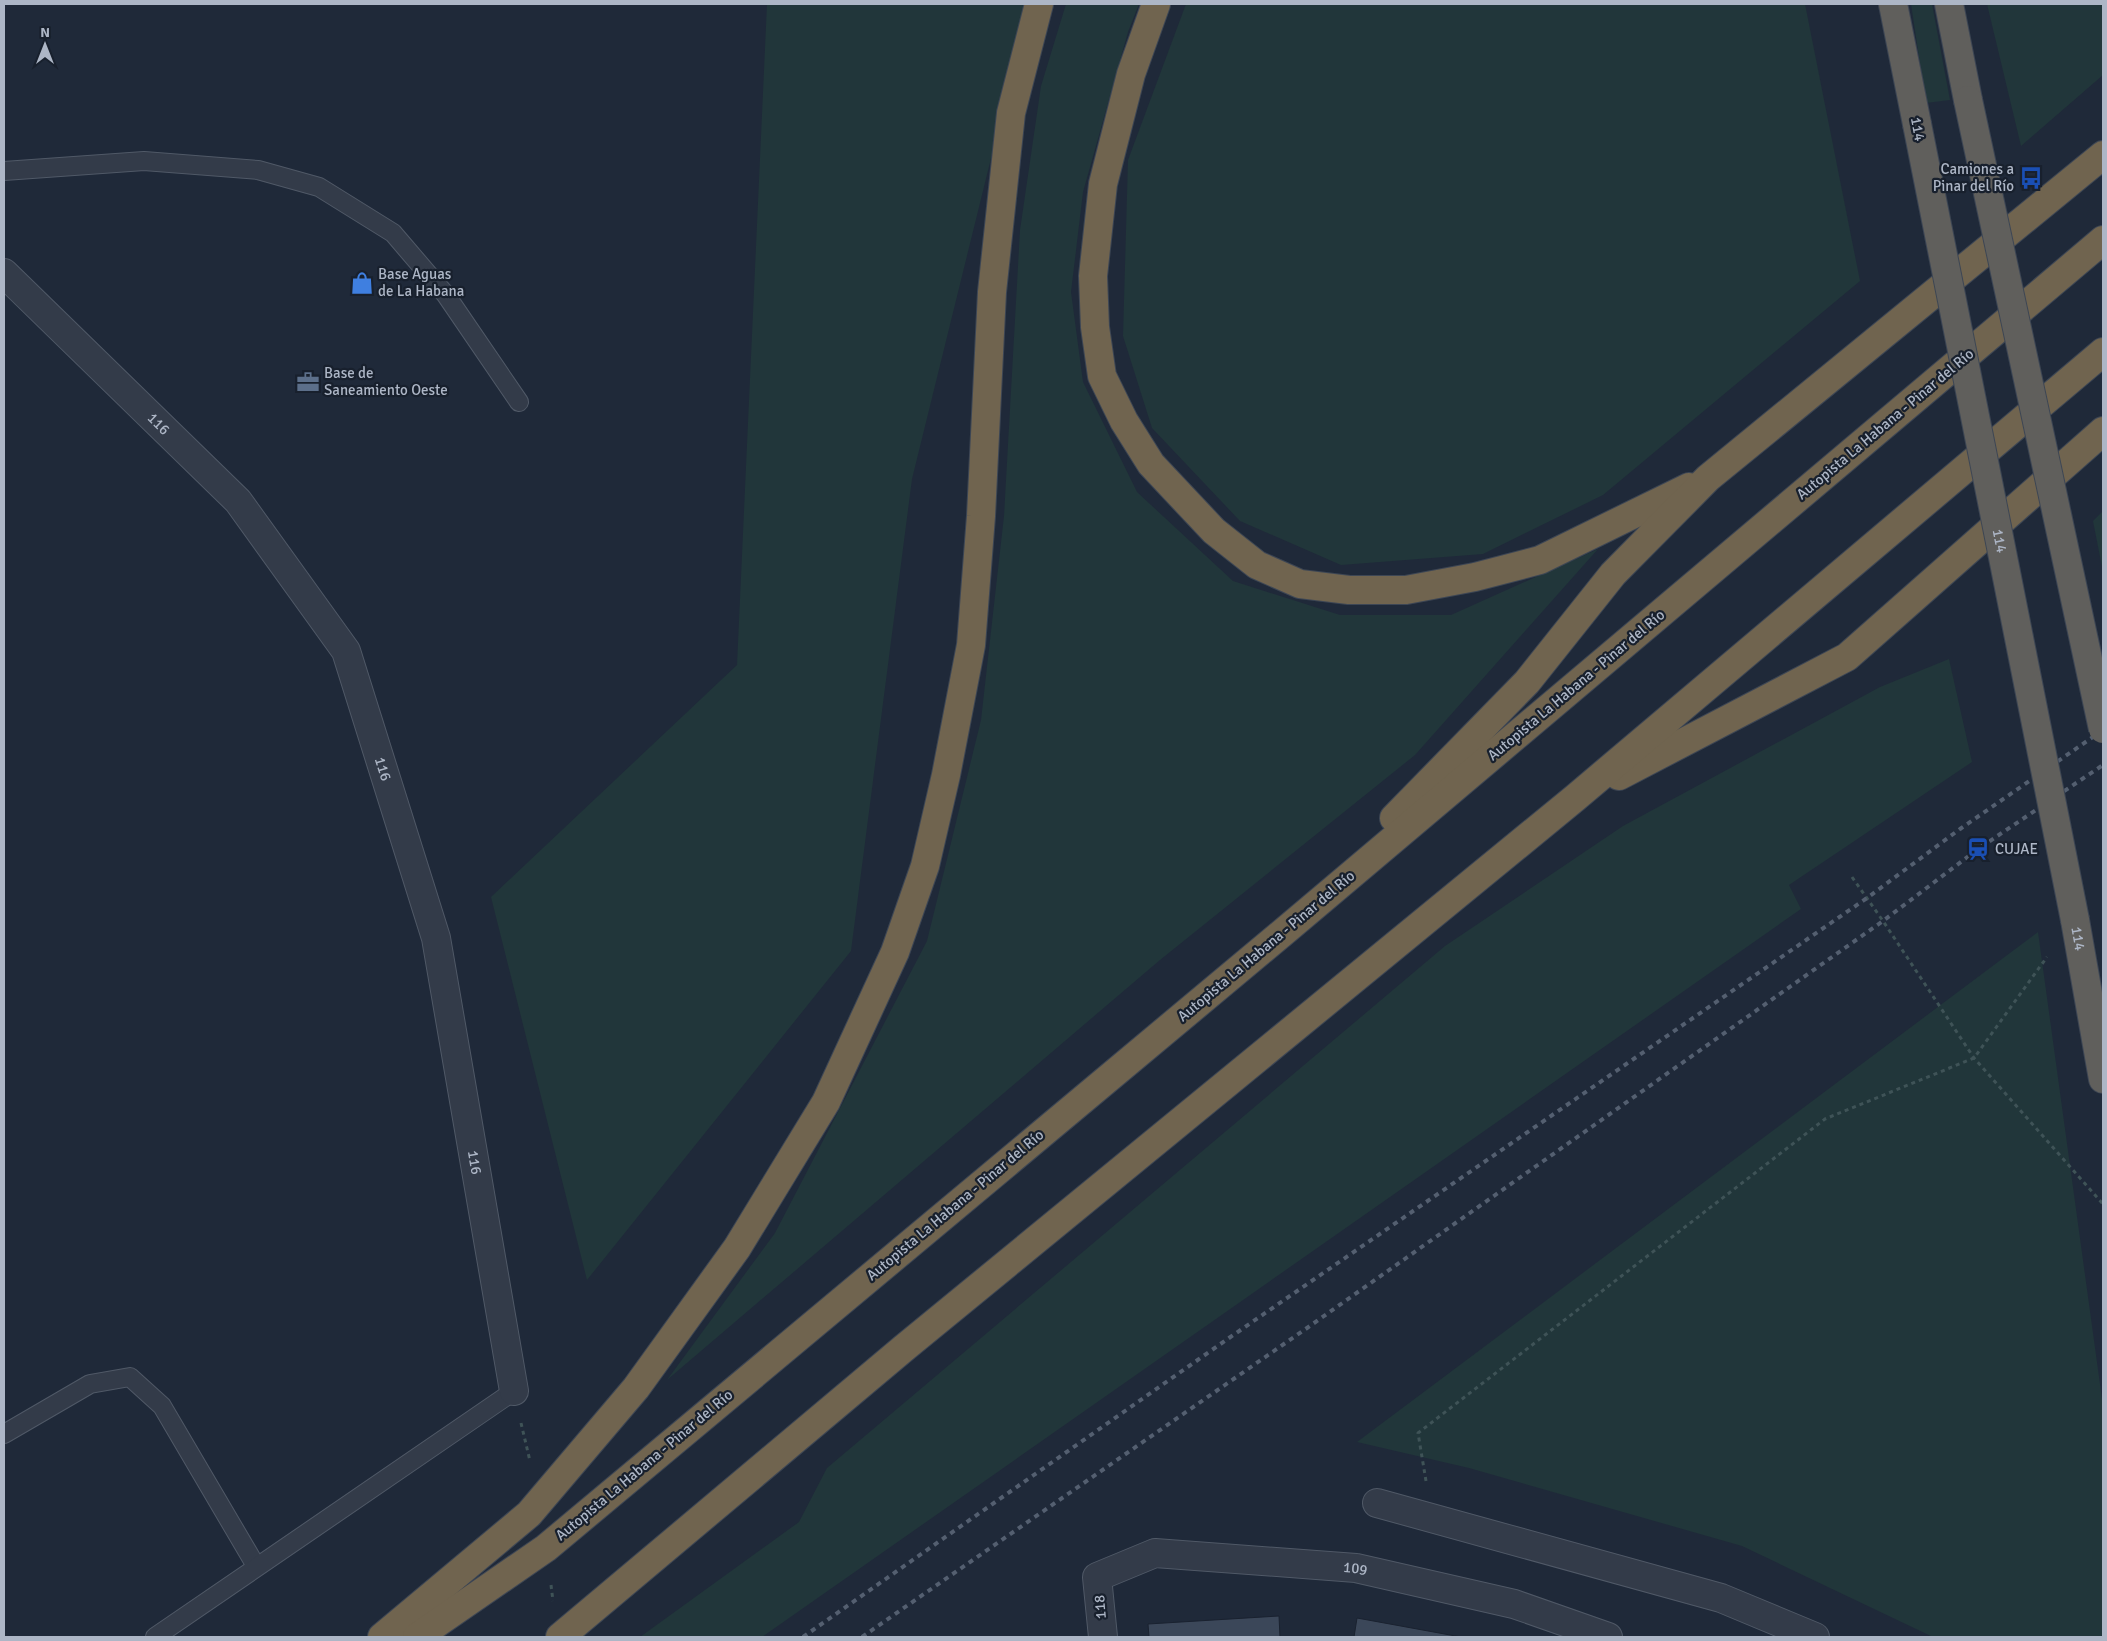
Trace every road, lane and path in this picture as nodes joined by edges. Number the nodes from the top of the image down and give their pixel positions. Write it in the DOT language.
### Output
graph roads {
  1 [pos="1039,4"];
  2 [pos="1156,4"];
  3 [pos="1893,4"];
  4 [pos="1949,4"];
  5 [pos="2103,155"];
  6 [pos="4,171"];
  7 [pos="2103,240"];
  8 [pos="4,272"];
  9 [pos="2103,352"];
  10 [pos="519,402"];
  11 [pos="2103,431"];
  12 [pos="1708,478"];
  13 [pos="2103,729"];
  14 [pos="1576,798"];
  15 [pos="1852,877"];
  16 [pos="2075,920"];
  17 [pos="1287,929"];
  18 [pos="1974,1058"];
  19 [pos="2103,1079"];
  20 [pos="2103,1204"];
  21 [pos="514,1391"];
  22 [pos="4,1434"];
  23 [pos="1377,1503"];
  24 [pos="1431,1517"];
  25 [pos="256,1566"];
  26 [pos="1098,1577"];
  27 [pos="155,1637"];
  28 [pos="382,1637"];
  29 [pos="418,1637"];
  30 [pos="560,1637"];
  31 [pos="1102,1637"];
  32 [pos="1608,1637"];
  33 [pos="1815,1637"];
  1 -- 28 [label="highway"];
  2 -- 12 [label="highway"];
  3 -- 16 [label="highway, 114, bridge"];
  4 -- 13 [label="highway, bridge"];
  5 -- 12 [label="highway"];
  6 -- 10 [label="lane"];
  7 -- 17 [label="highway, Autopista La Habana - Pinar del Río"];
  8 -- 21 [label="street, 116"];
  9 -- 14 [label="highway"];
  11 -- 14 [label="highway"];
  12 -- 17 [label="highway"];
  14 -- 30 [label="highway"];
  15 -- 18 [label="path"];
  16 -- 18 [label="path"];
  16 -- 19 [label="highway, 114"];
  17 -- 29 [label="highway, Autopista La Habana - Pinar del Río"];
  18 -- 20 [label="path"];
  18 -- 24 [label="path"];
  21 -- 25 [label="lane"];
  22 -- 25 [label="lane"];
  23 -- 24 [label="street"];
  24 -- 33 [label="street"];
  25 -- 27 [label="lane"];
  26 -- 31 [label="street, 118"];
  26 -- 32 [label="street, 109"];
}
